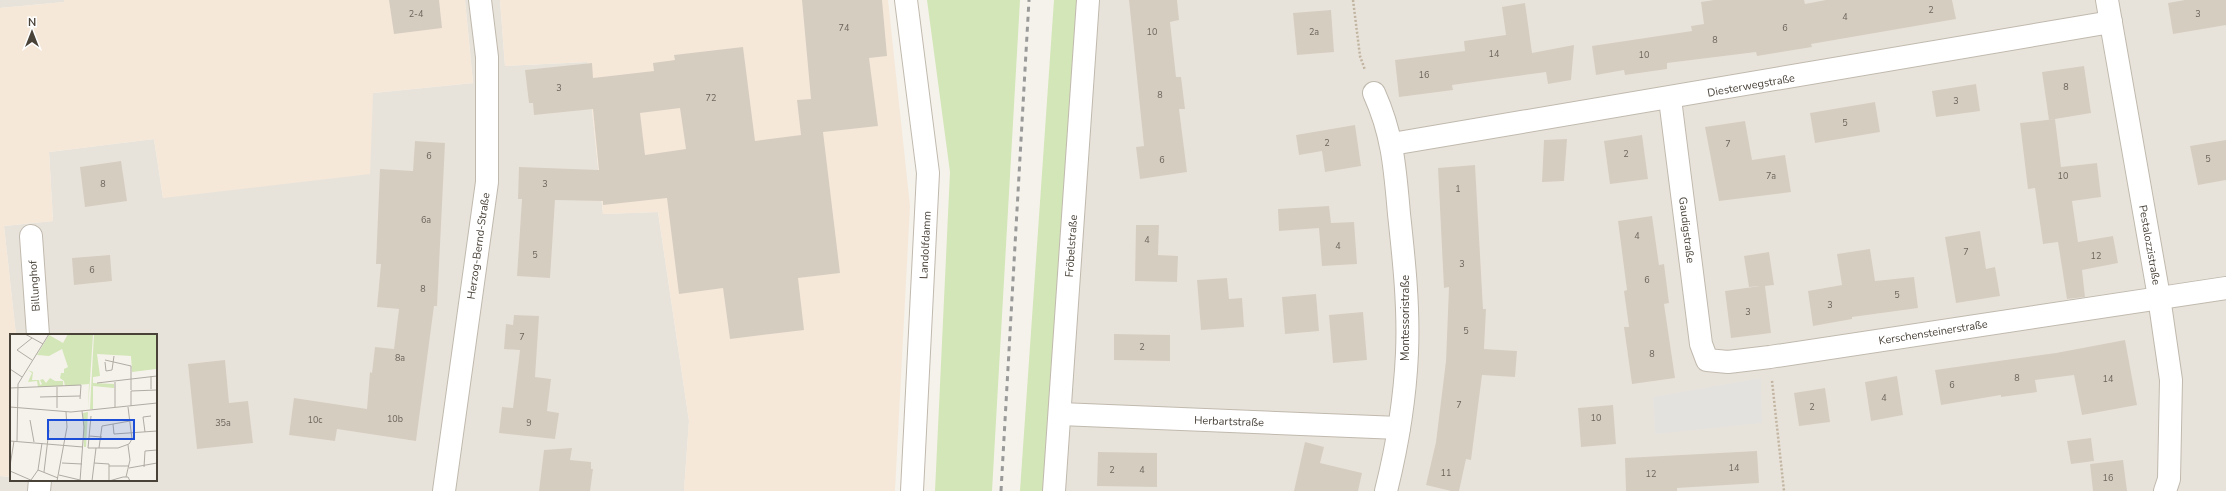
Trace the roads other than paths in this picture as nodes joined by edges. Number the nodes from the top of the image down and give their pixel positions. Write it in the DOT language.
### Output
graph roads {
  1 [pos="480,0"];
  2 [pos="906,0"];
  3 [pos="1088,0"];
  4 [pos="2107,0"];
  5 [pos="2110,22"];
  6 [pos="1374,93"];
  7 [pos="1670,99"];
  8 [pos="1392,144"];
  9 [pos="31,236"];
  10 [pos="2226,288"];
  11 [pos="2159,297"];
  12 [pos="38,334"];
  13 [pos="1707,360"];
  14 [pos="1060,414"];
  15 [pos="1399,428"];
  16 [pos="40,481"];
  17 [pos="39,491"];
  18 [pos="444,491"];
  19 [pos="912,491"];
  20 [pos="1054,491"];
  21 [pos="1386,491"];
  22 [pos="2165,491"];
  1 -- 18 [label="street, Herzog-Bernd-Straße"];
  2 -- 19 [label="street, Landolfdamm"];
  3 -- 14 [label="street, Fröbelstraße"];
  4 -- 5 [label="street, Pestalozzistraße"];
  5 -- 7 [label="street, Diesterwegstraße"];
  5 -- 11 [label="street, Pestalozzistraße"];
  6 -- 8 [label="street, Montessoristraße"];
  7 -- 8 [label="street, Diesterwegstraße"];
  7 -- 13 [label="street, Gaudigstraße"];
  8 -- 15 [label="street, Montessoristraße"];
  9 -- 12 [label="street, Billunghof"];
  10 -- 11 [label="street, Kerschensteinerstraße"];
  11 -- 13 [label="street, Kerschensteinerstraße"];
  11 -- 22 [label="street, Pestalozzistraße"];
  14 -- 15 [label="street, Herbartstraße"];
  14 -- 20 [label="street, Fröbelstraße"];
  15 -- 21 [label="street, Montessoristraße"];
  16 -- 17 [label="street"];
}
